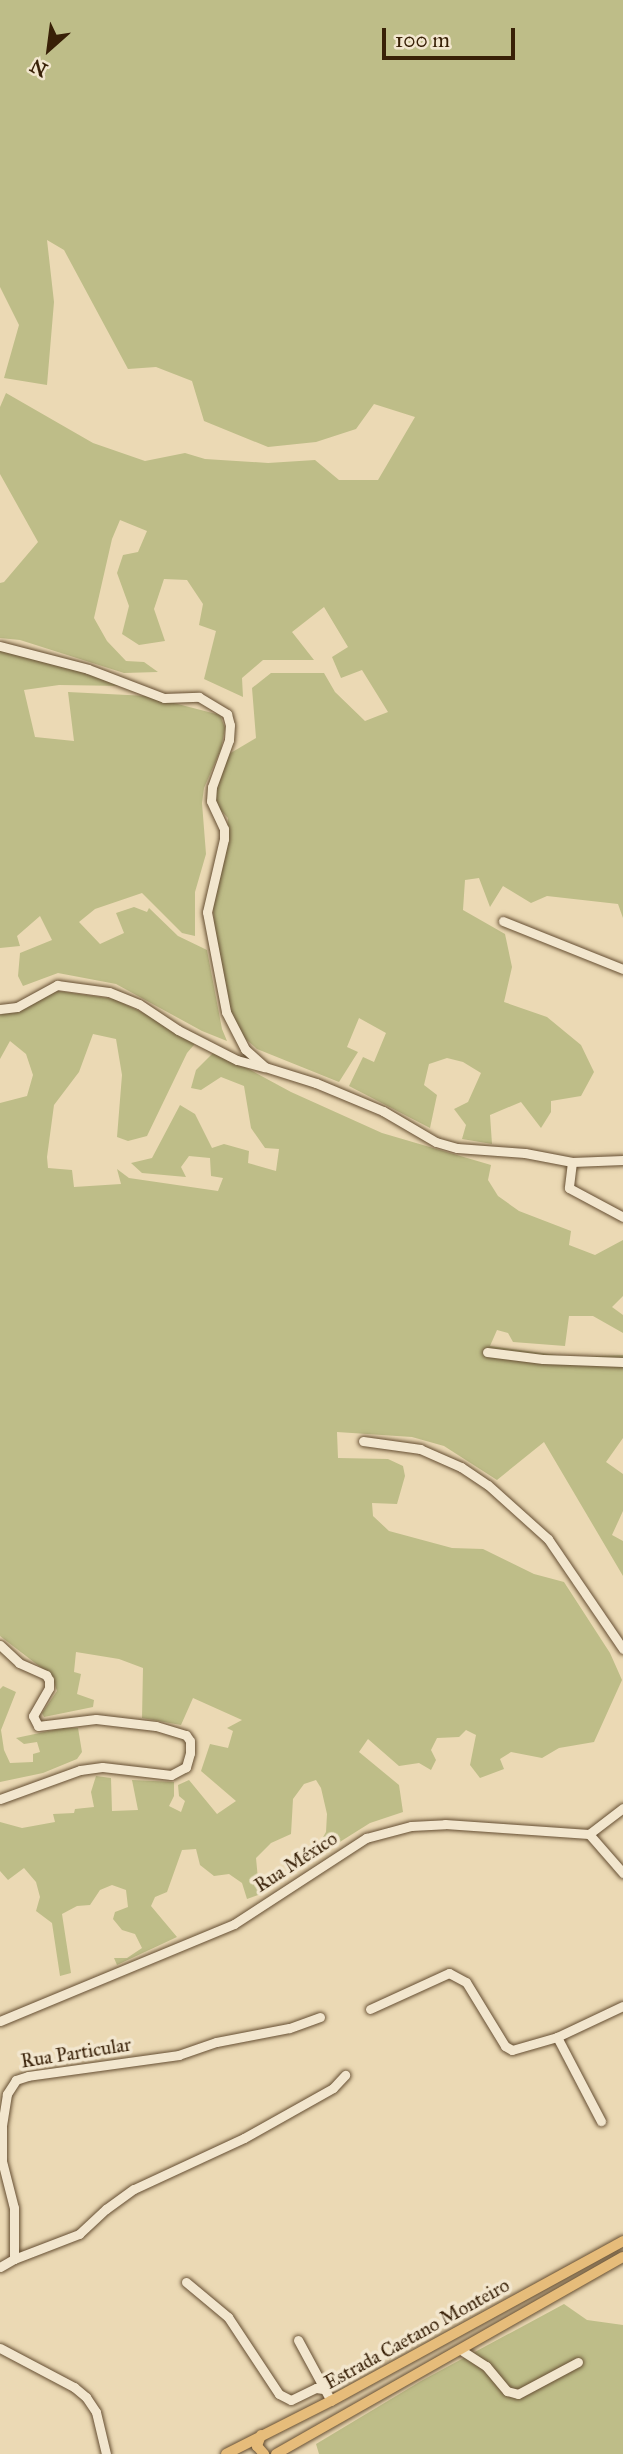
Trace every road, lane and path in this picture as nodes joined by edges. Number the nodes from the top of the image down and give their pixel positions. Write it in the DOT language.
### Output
graph roads {
  1 [pos="0,646"];
  2 [pos="503,921"];
  3 [pos="623,969"];
  4 [pos="0,1009"];
  5 [pos="265,1067"];
  6 [pos="623,1160"];
  7 [pos="572,1162"];
  8 [pos="623,1217"];
  9 [pos="487,1352"];
  10 [pos="623,1362"];
  11 [pos="363,1441"];
  12 [pos="0,1645"];
  13 [pos="623,1649"];
  14 [pos="0,1799"];
  15 [pos="623,1808"];
  16 [pos="589,1834"];
  17 [pos="623,1873"];
  18 [pos="623,2006"];
  19 [pos="370,2009"];
  20 [pos="320,2017"];
  21 [pos="0,2021"];
  22 [pos="556,2037"];
  23 [pos="345,2075"];
  24 [pos="601,2121"];
  25 [pos="623,2241"];
  26 [pos="623,2257"];
  27 [pos="14,2259"];
  28 [pos="0,2267"];
  29 [pos="187,2282"];
  30 [pos="298,2340"];
  31 [pos="0,2348"];
  32 [pos="461,2350"];
  33 [pos="578,2362"];
  34 [pos="323,2389"];
  35 [pos="331,2401"];
  36 [pos="261,2435"];
  37 [pos="106,2454"];
  38 [pos="226,2454"];
  39 [pos="264,2454"];
  40 [pos="276,2454"];
  1 -- 5 [label="street"];
  2 -- 3 [label="street"];
  4 -- 5 [label="street"];
  5 -- 7 [label="street"];
  6 -- 7 [label="street"];
  7 -- 8 [label="street"];
  9 -- 10 [label="street"];
  11 -- 13 [label="street"];
  12 -- 14 [label="street"];
  15 -- 16 [label="street"];
  16 -- 17 [label="street"];
  16 -- 21 [label="street, Rua México"];
  18 -- 22 [label="street"];
  19 -- 22 [label="street"];
  20 -- 27 [label="street, Rua Particular"];
  22 -- 24 [label="street"];
  23 -- 27 [label="street"];
  25 -- 35 [label="main road, Estrada Caetano Monteiro"];
  26 -- 32 [label="main road, Estrada Caetano Monteiro"];
  27 -- 28 [label="street"];
  29 -- 34 [label="street"];
  30 -- 34 [label="street"];
  31 -- 37 [label="street"];
  32 -- 33 [label="street"];
  32 -- 40 [label="main road, Estrada Caetano Monteiro"];
  34 -- 35 [label="street"];
  35 -- 36 [label="main road, Estrada Caetano Monteiro"];
  36 -- 38 [label="main road, Estrada Caetano Monteiro"];
  36 -- 39 [label="main road"];
}
